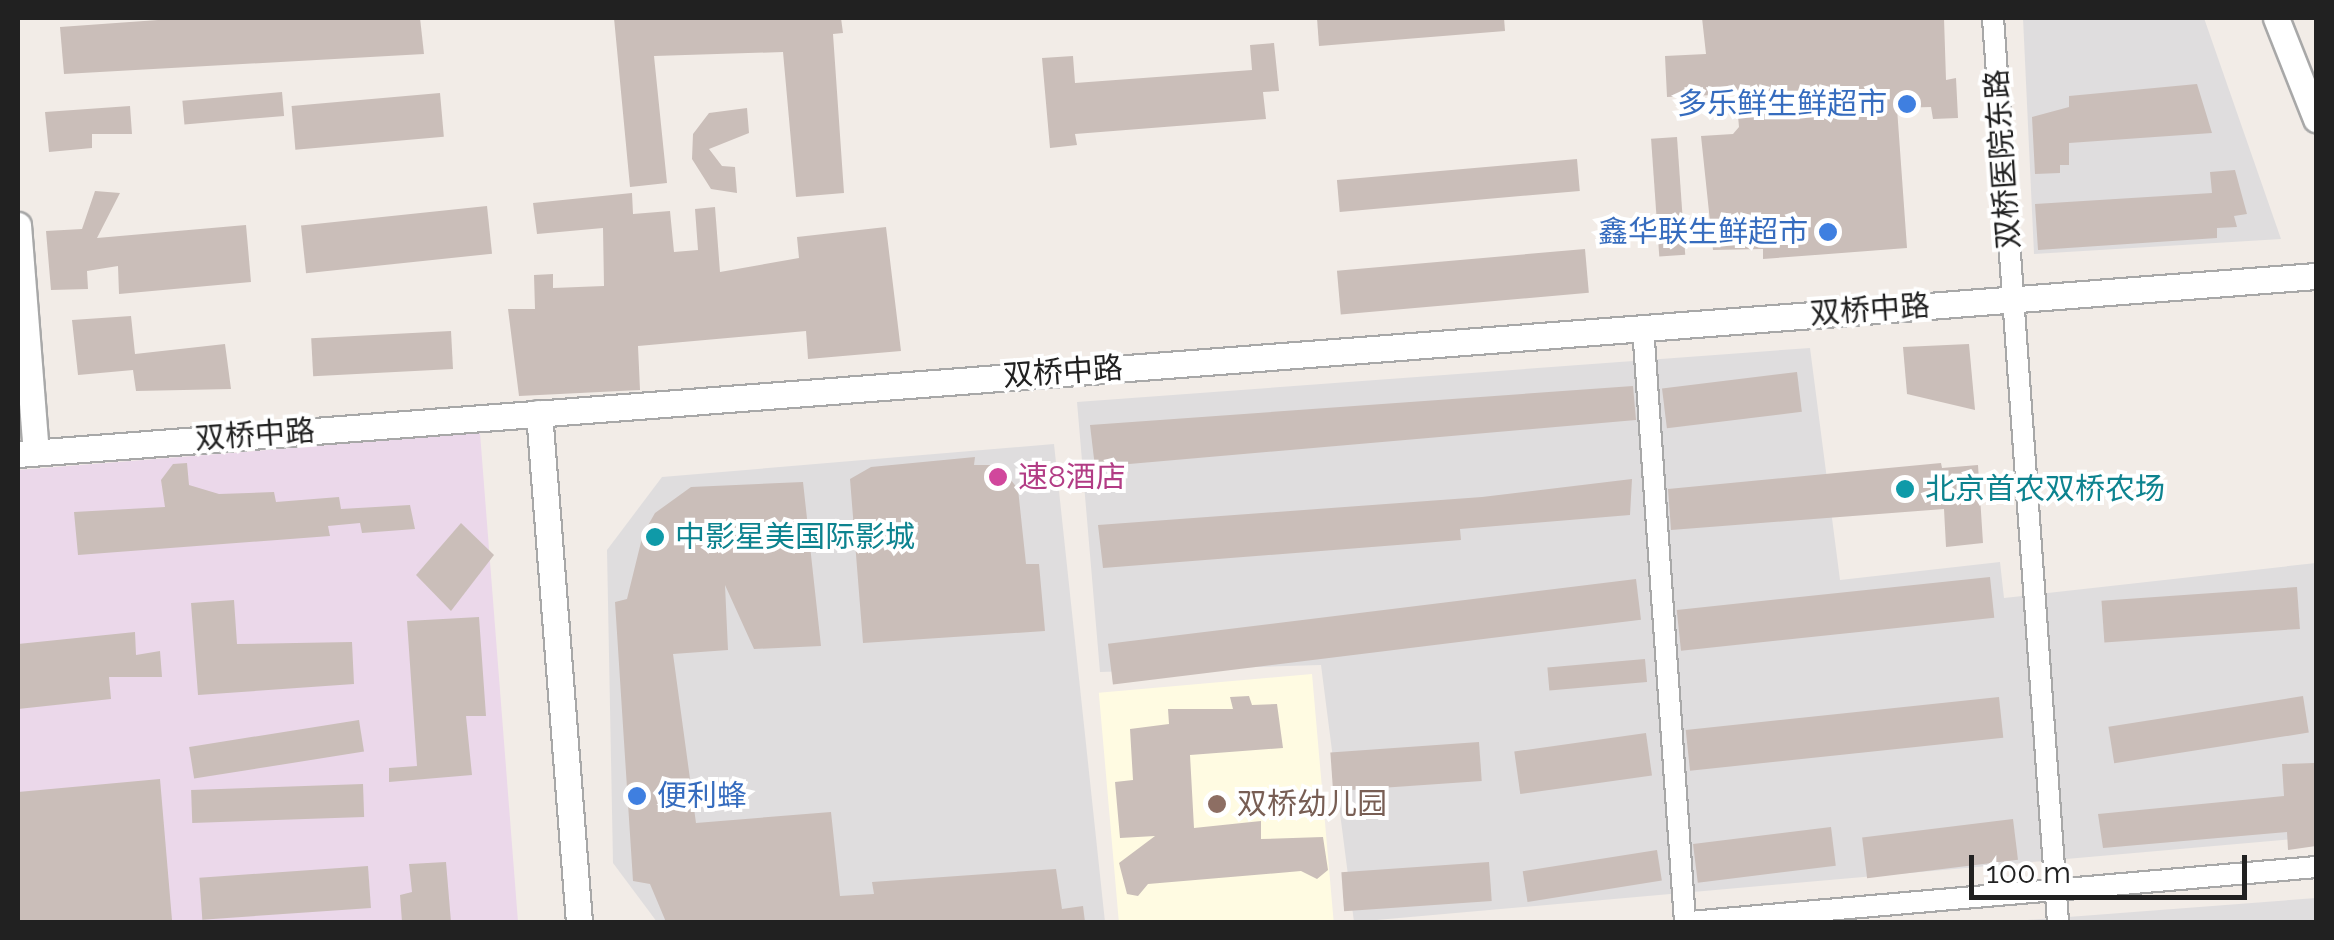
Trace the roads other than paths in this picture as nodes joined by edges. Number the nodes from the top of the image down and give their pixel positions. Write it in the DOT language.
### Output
graph roads {
  1 [pos="1993,18"];
  2 [pos="2276,18"];
  3 [pos="2316,120"];
  4 [pos="18,224"];
  5 [pos="2316,276"];
  6 [pos="2013,300"];
  7 [pos="1643,328"];
  8 [pos="539,413"];
  9 [pos="27,453"];
  10 [pos="2316,867"];
  11 [pos="2056,890"];
  12 [pos="580,922"];
  13 [pos="1687,922"];
  14 [pos="2058,922"];
  1 -- 6 [label="street, 双桥医院东路"];
  2 -- 3 [label="street"];
  4 -- 9 [label="street, 双桥中路"];
  5 -- 6 [label="street, 双桥中路"];
  6 -- 7 [label="street, 双桥中路"];
  6 -- 11 [label="street, 双桥医院东路"];
  7 -- 8 [label="street, 双桥中路"];
  7 -- 13 [label="street"];
  8 -- 9 [label="street, 双桥中路"];
  8 -- 12 [label="street"];
  10 -- 11 [label="street"];
  11 -- 13 [label="street"];
  11 -- 14 [label="street, 双桥医院东路"];
}
